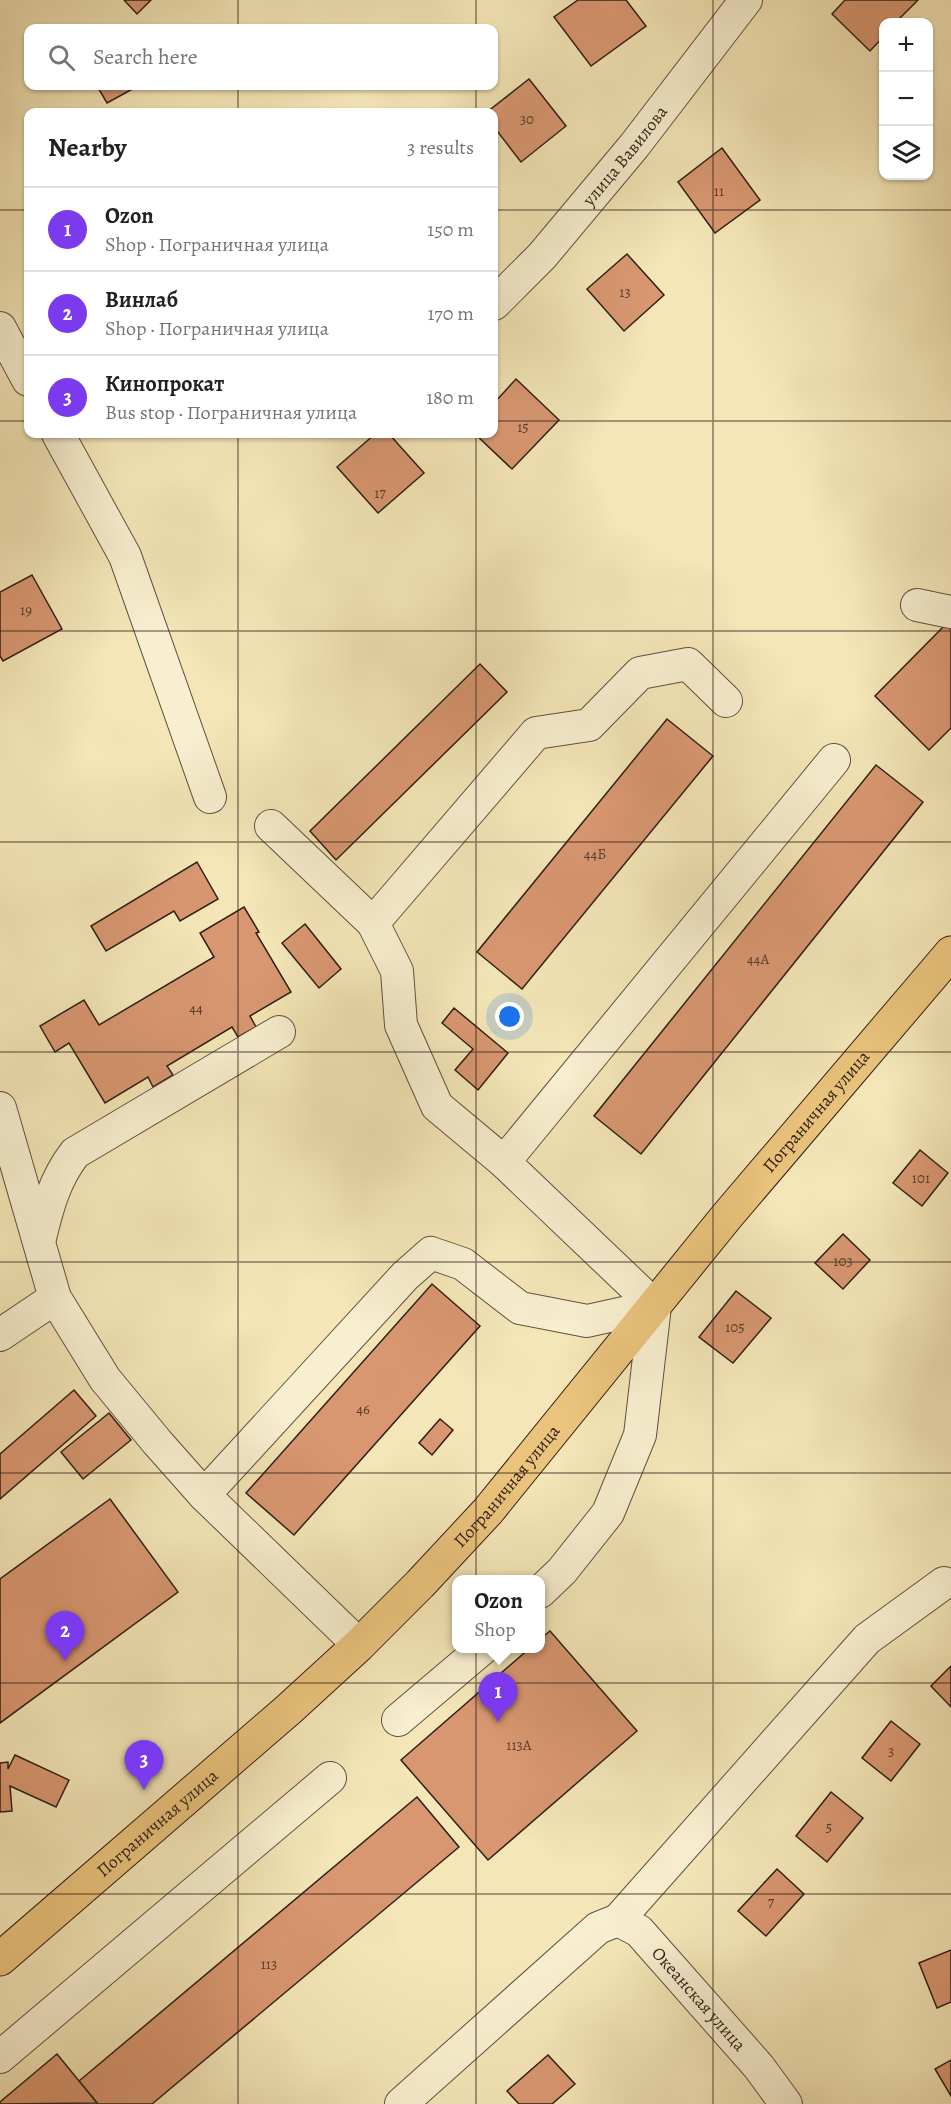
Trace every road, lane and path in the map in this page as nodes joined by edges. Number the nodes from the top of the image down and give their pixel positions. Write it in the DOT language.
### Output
graph roads {
  1 [pos="746,0"];
  2 [pos="498,300"];
  3 [pos="0,328"];
  4 [pos="24,373"];
  5 [pos="60,438"];
  6 [pos="917,605"];
  7 [pos="951,612"];
  8 [pos="726,701"];
  9 [pos="834,760"];
  10 [pos="210,797"];
  11 [pos="271,826"];
  12 [pos="373,923"];
  13 [pos="951,953"];
  14 [pos="279,1032"];
  15 [pos="0,1108"];
  16 [pos="504,1161"];
  17 [pos="39,1243"];
  18 [pos="55,1298"];
  19 [pos="654,1306"];
  20 [pos="0,1335"];
  21 [pos="204,1495"];
  22 [pos="944,1583"];
  23 [pos="545,1587"];
  24 [pos="359,1645"];
  25 [pos="477,1653"];
  26 [pos="399,1720"];
  27 [pos="330,1778"];
  28 [pos="608,1924"];
  29 [pos="0,1959"];
  30 [pos="0,2057"];
  31 [pos="401,2104"];
  32 [pos="786,2104"];
  1 -- 2 [label="street, улица Вавилова"];
  3 -- 4 [label="street"];
  5 -- 10 [label="street"];
  6 -- 7 [label="street"];
  8 -- 12 [label="street"];
  9 -- 16 [label="street"];
  11 -- 12 [label="street"];
  12 -- 16 [label="street"];
  13 -- 19 [label="main road, Пограничная улица"];
  14 -- 17 [label="street"];
  15 -- 17 [label="street"];
  16 -- 19 [label="street"];
  17 -- 18 [label="street"];
  18 -- 20 [label="street"];
  18 -- 21 [label="street"];
  19 -- 21 [label="street"];
  19 -- 23 [label="street"];
  19 -- 24 [label="main road, Пограничная улица"];
  21 -- 24 [label="street"];
  22 -- 28 [label="street"];
  24 -- 29 [label="main road, Пограничная улица"];
  25 -- 26 [label="street"];
  27 -- 30 [label="street"];
  28 -- 31 [label="street"];
  28 -- 32 [label="street, Океанская улица"];
}
